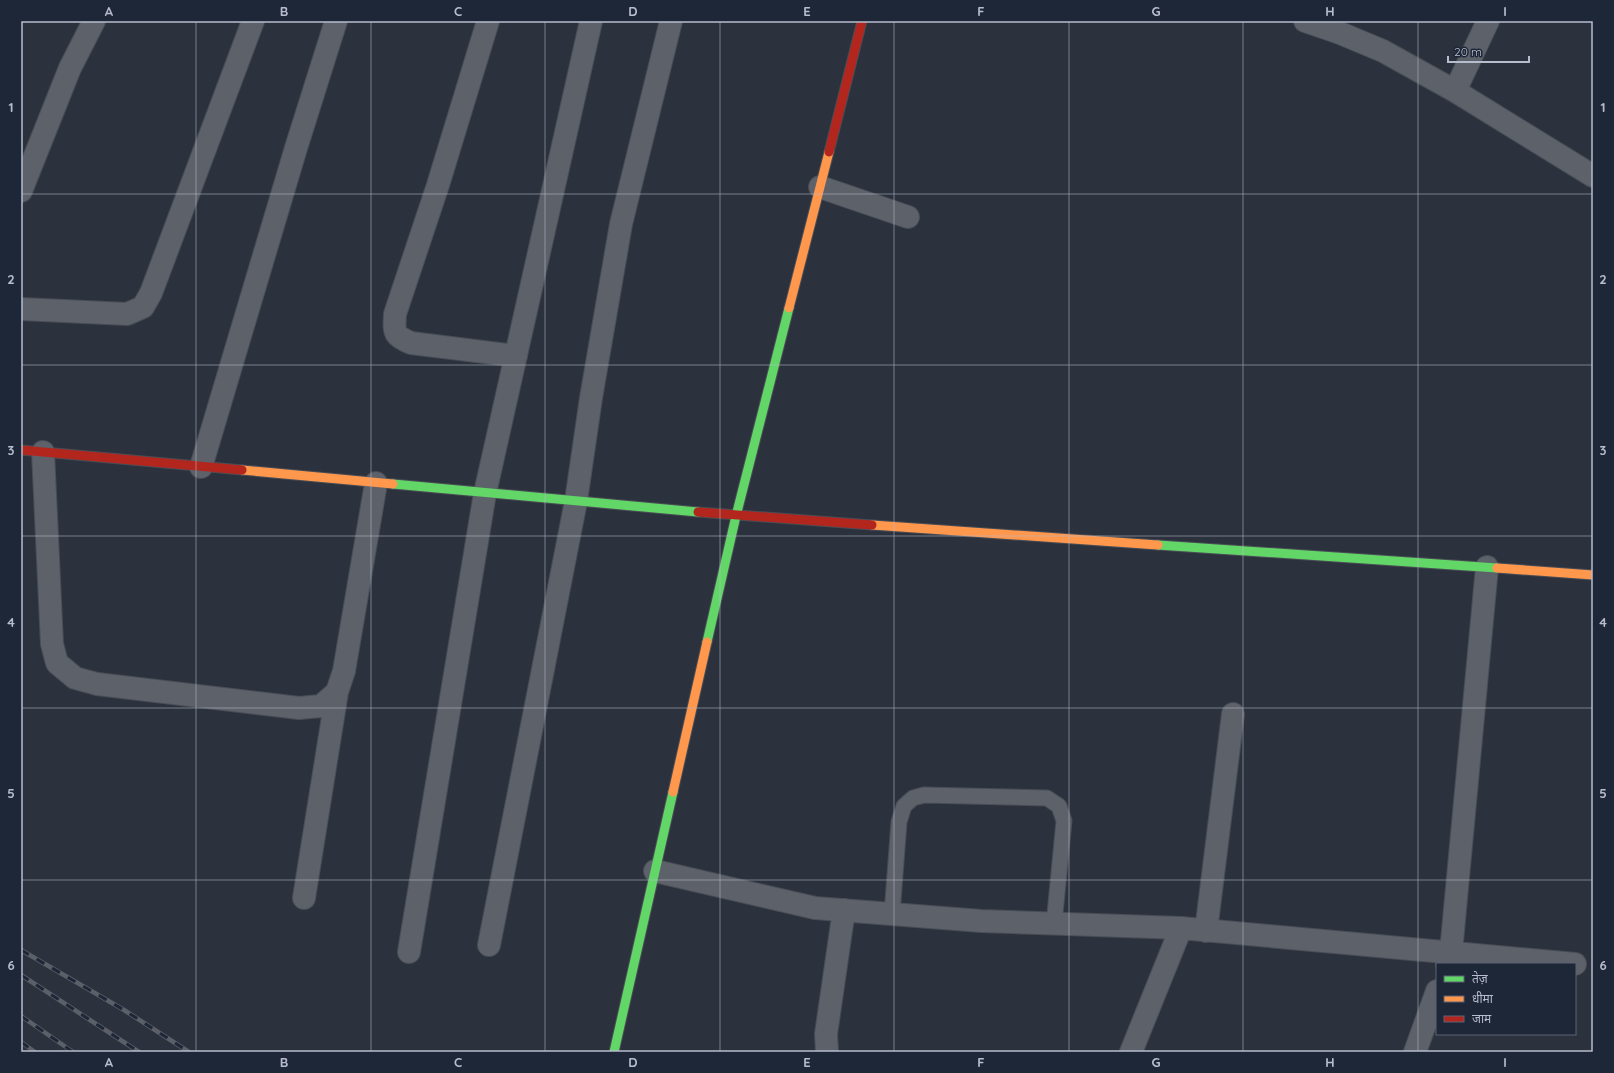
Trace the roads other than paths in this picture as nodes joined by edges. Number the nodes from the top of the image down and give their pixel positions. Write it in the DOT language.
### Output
graph roads {
  1 [pos="94,21"];
  2 [pos="253,21"];
  3 [pos="336,21"];
  4 [pos="488,21"];
  5 [pos="591,21"];
  6 [pos="671,21"];
  7 [pos="862,21"];
  8 [pos="1305,21"];
  9 [pos="1488,21"];
  10 [pos="1455,91"];
  11 [pos="1592,171"];
  12 [pos="820,187"];
  13 [pos="21,191"];
  14 [pos="908,217"];
  15 [pos="21,309"];
  16 [pos="516,356"];
  17 [pos="21,450"];
  18 [pos="43,452"];
  19 [pos="201,467"];
  20 [pos="376,483"];
  21 [pos="485,493"];
  22 [pos="576,501"];
  23 [pos="736,516"];
  24 [pos="1487,568"];
  25 [pos="1593,575"];
  26 [pos="337,692"];
  27 [pos="1233,714"];
  28 [pos="655,871"];
  29 [pos="304,898"];
  30 [pos="844,910"];
  31 [pos="892,914"];
  32 [pos="1054,924"];
  33 [pos="1181,928"];
  34 [pos="1206,931"];
  35 [pos="489,945"];
  36 [pos="409,952"];
  37 [pos="1449,958"];
  38 [pos="1554,963"];
  39 [pos="1576,964"];
  40 [pos="1593,966"];
  41 [pos="1436,994"];
  42 [pos="614,1052"];
  43 [pos="827,1052"];
  44 [pos="1132,1052"];
  45 [pos="1415,1052"];
  1 -- 13 [label="street"];
  2 -- 15 [label="street"];
  3 -- 19 [label="street"];
  4 -- 16 [label="street"];
  5 -- 16 [label="street"];
  6 -- 22 [label="street"];
  7 -- 12 [label="street"];
  8 -- 10 [label="street"];
  9 -- 10 [label="street"];
  10 -- 11 [label="street"];
  12 -- 14 [label="street"];
  12 -- 23 [label="street"];
  16 -- 21 [label="street"];
  17 -- 18 [label="street"];
  18 -- 19 [label="street"];
  18 -- 26 [label="street"];
  19 -- 20 [label="street"];
  20 -- 21 [label="street"];
  20 -- 26 [label="street"];
  21 -- 22 [label="street"];
  21 -- 36 [label="street"];
  22 -- 23 [label="street"];
  22 -- 35 [label="street"];
  23 -- 24 [label="street"];
  23 -- 28 [label="street"];
  24 -- 25 [label="street"];
  24 -- 37 [label="street"];
  26 -- 29 [label="street"];
  27 -- 34 [label="street"];
  28 -- 30 [label="street"];
  28 -- 42 [label="street"];
  30 -- 31 [label="street"];
  30 -- 43 [label="street"];
  31 -- 32 [label="street"];
  31 -- 32 [label="lane"];
  32 -- 33 [label="street"];
  33 -- 34 [label="street"];
  33 -- 44 [label="street"];
  34 -- 37 [label="street"];
  37 -- 38 [label="street"];
  39 -- 40 [label="street"];
  41 -- 45 [label="street"];
}
